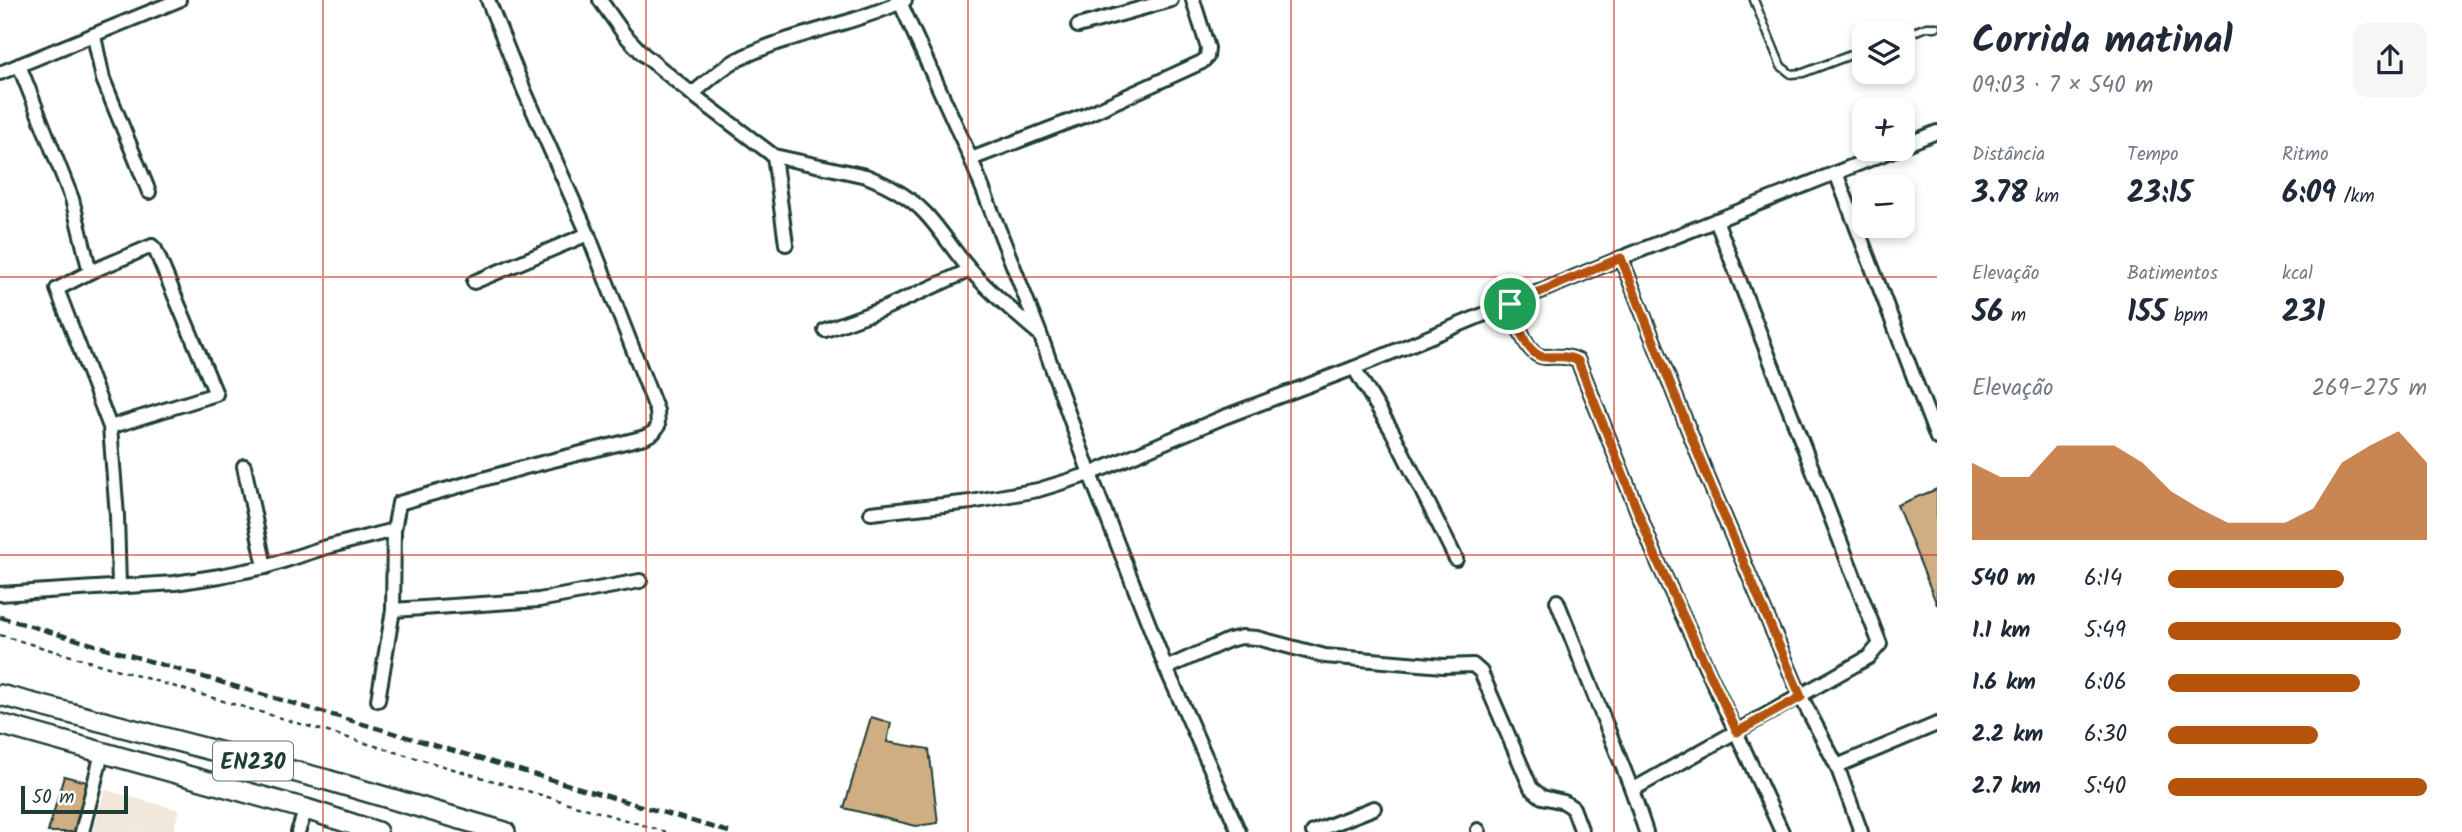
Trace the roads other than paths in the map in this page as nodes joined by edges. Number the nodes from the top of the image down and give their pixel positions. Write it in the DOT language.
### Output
graph roads {
  1 [pos="179,0"];
  2 [pos="488,0"];
  3 [pos="600,0"];
  4 [pos="1171,0"];
  5 [pos="1193,0"];
  6 [pos="1754,0"];
  7 [pos="901,1"];
  8 [pos="1078,26"];
  9 [pos="1937,27"];
  10 [pos="1915,31"];
  11 [pos="94,36"];
  12 [pos="1852,55"];
  13 [pos="19,65"];
  14 [pos="0,73"];
  15 [pos="692,94"];
  16 [pos="1937,132"];
  17 [pos="1915,141"];
  18 [pos="774,156"];
  19 [pos="971,159"];
  20 [pos="1866,161"];
  21 [pos="1836,173"];
  22 [pos="149,192"];
  23 [pos="1716,220"];
  24 [pos="588,234"];
  25 [pos="786,244"];
  26 [pos="1621,258"];
  27 [pos="970,270"];
  28 [pos="90,272"];
  29 [pos="474,282"];
  30 [pos="1510,304"];
  31 [pos="825,330"];
  32 [pos="1040,334"];
  33 [pos="1354,368"];
  34 [pos="110,427"];
  35 [pos="1937,438"];
  36 [pos="244,466"];
  37 [pos="1090,474"];
  38 [pos="871,513"];
  39 [pos="394,530"];
  40 [pos="1456,559"];
  41 [pos="265,567"];
  42 [pos="640,581"];
  43 [pos="119,586"];
  44 [pos="0,594"];
  45 [pos="1557,601"];
  46 [pos="393,610"];
  47 [pos="1166,668"];
  48 [pos="0,695"];
  49 [pos="1801,697"];
  50 [pos="378,700"];
  51 [pos="0,724"];
  52 [pos="1937,724"];
  53 [pos="1737,732"];
  54 [pos="102,753"];
  55 [pos="1837,766"];
  56 [pos="1632,790"];
  57 [pos="1374,808"];
  58 [pos="306,809"];
  59 [pos="82,832"];
  60 [pos="298,832"];
  61 [pos="377,832"];
  62 [pos="505,832"];
  63 [pos="1239,832"];
  64 [pos="1312,832"];
  65 [pos="1582,832"];
  66 [pos="1646,832"];
  67 [pos="1783,832"];
  68 [pos="1860,832"];
  1 -- 11 [label="street"];
  2 -- 24 [label="street"];
  3 -- 15 [label="street"];
  4 -- 8 [label="street"];
  5 -- 19 [label="street"];
  6 -- 12 [label="lane"];
  7 -- 15 [label="street"];
  7 -- 19 [label="street"];
  9 -- 10 [label="lane"];
  11 -- 13 [label="street"];
  11 -- 22 [label="street"];
  13 -- 14 [label="street"];
  13 -- 28 [label="street"];
  15 -- 18 [label="street"];
  16 -- 17 [label="street"];
  18 -- 25 [label="street"];
  18 -- 27 [label="street"];
  19 -- 32 [label="street"];
  20 -- 21 [label="street"];
  21 -- 23 [label="street"];
  21 -- 35 [label="street"];
  23 -- 26 [label="street"];
  23 -- 49 [label="street"];
  24 -- 29 [label="street"];
  24 -- 39 [label="street"];
  26 -- 30 [label="street"];
  26 -- 49 [label="street"];
  27 -- 31 [label="street"];
  27 -- 32 [label="street"];
  28 -- 34 [label="street"];
  28 -- 34 [label="street"];
  30 -- 33 [label="street"];
  30 -- 53 [label="street"];
  32 -- 37 [label="street"];
  33 -- 37 [label="street"];
  33 -- 40 [label="street"];
  34 -- 43 [label="street"];
  36 -- 41 [label="street"];
  37 -- 38 [label="street"];
  37 -- 47 [label="street"];
  39 -- 41 [label="street"];
  39 -- 46 [label="street"];
  41 -- 43 [label="street"];
  42 -- 46 [label="street"];
  43 -- 44 [label="street"];
  45 -- 56 [label="street"];
  46 -- 50 [label="street"];
  47 -- 63 [label="street"];
  47 -- 65 [label="street"];
  48 -- 62 [label="highway, EN230"];
  49 -- 53 [label="street"];
  49 -- 55 [label="street"];
  51 -- 54 [label="highway, EN230"];
  52 -- 55 [label="street"];
  53 -- 56 [label="street"];
  53 -- 67 [label="street"];
  54 -- 58 [label="highway, EN230"];
  54 -- 59 [label="street"];
  55 -- 68 [label="street"];
  56 -- 66 [label="street"];
  57 -- 64 [label="street"];
  58 -- 60 [label="street"];
  58 -- 61 [label="highway, EN230"];
}
